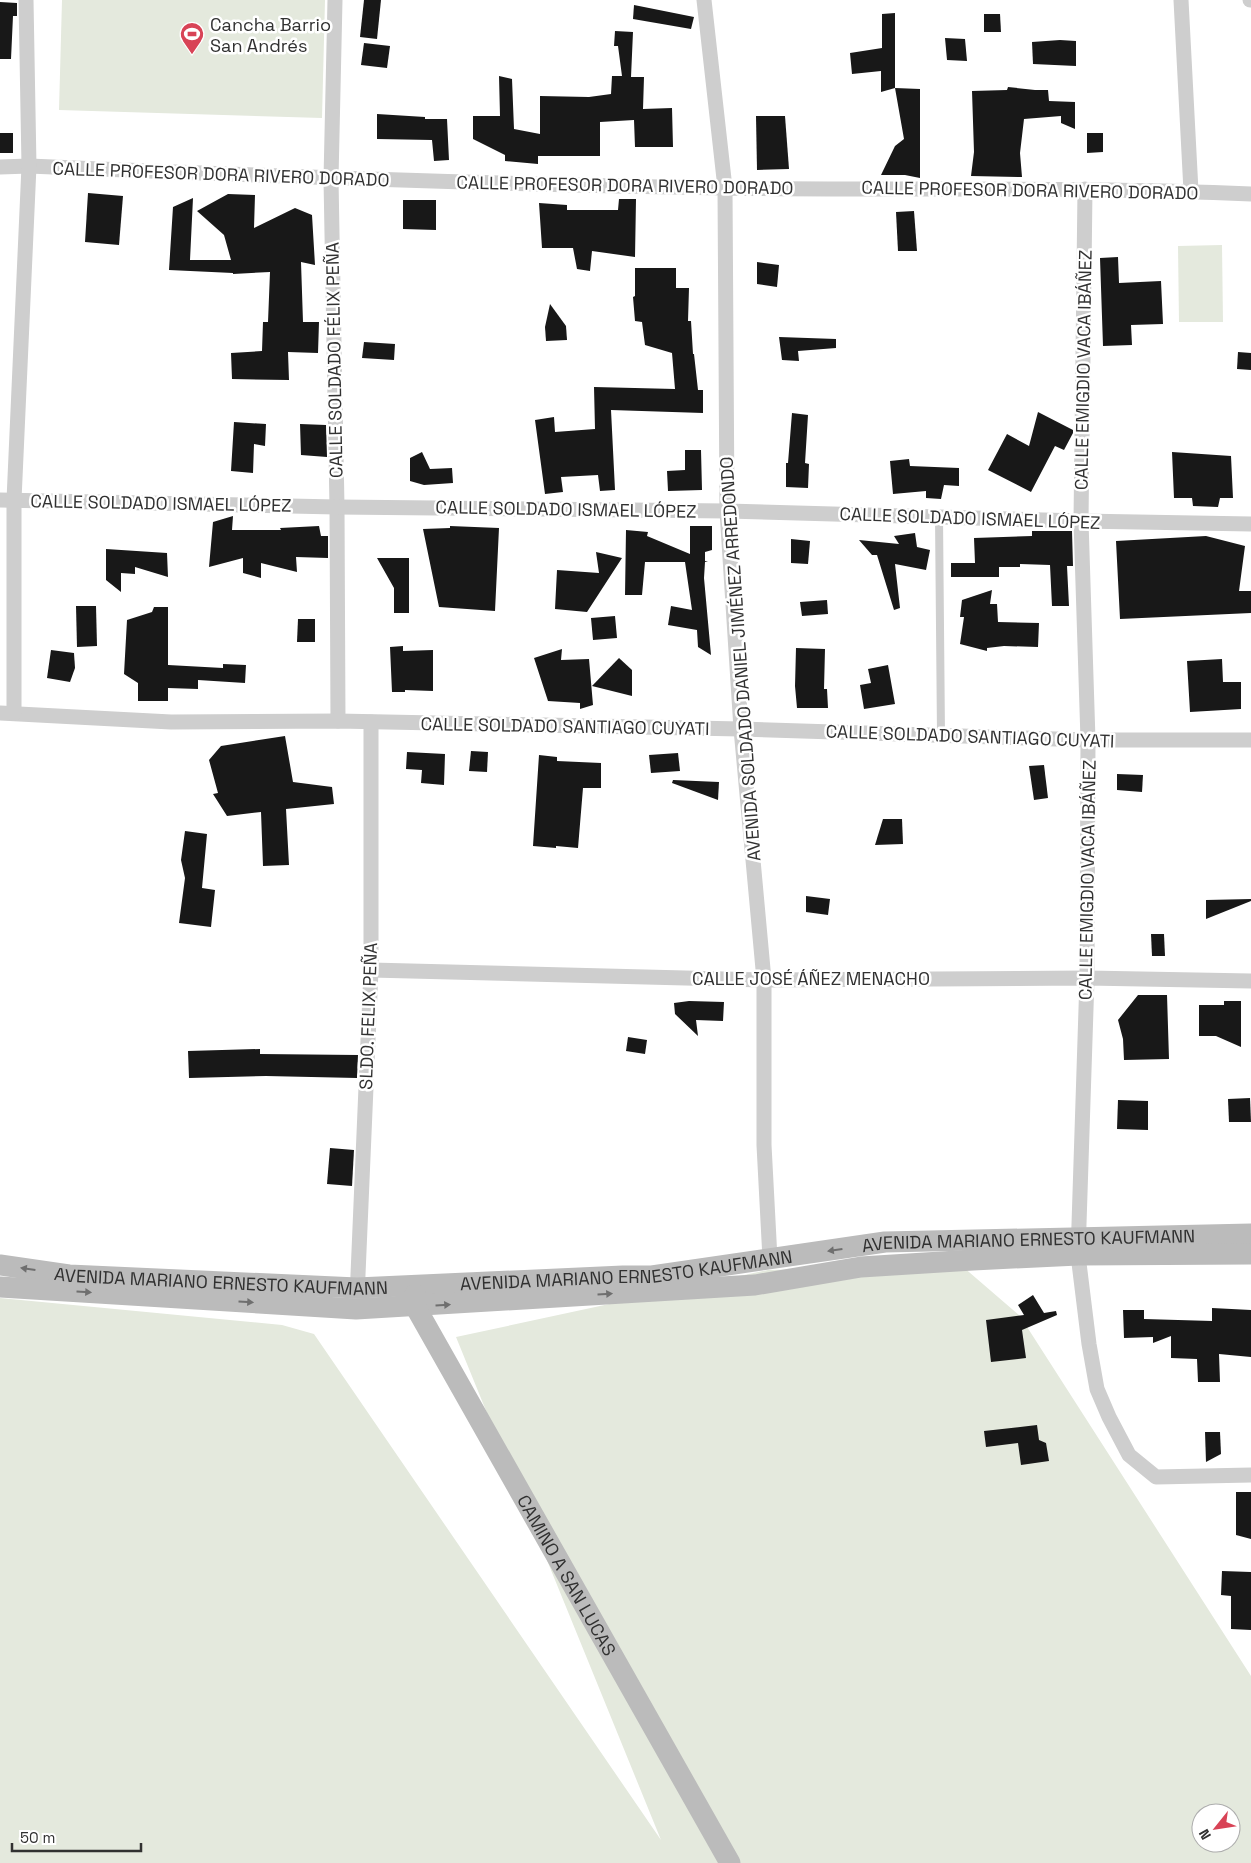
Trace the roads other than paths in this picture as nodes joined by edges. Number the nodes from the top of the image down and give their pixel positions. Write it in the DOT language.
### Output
graph roads {
  1 [pos="26,0"];
  2 [pos="335,0"];
  3 [pos="704,0"];
  4 [pos="1181,0"];
  5 [pos="29,166"];
  6 [pos="0,167"];
  7 [pos="331,179"];
  8 [pos="725,188"];
  9 [pos="1085,190"];
  10 [pos="1190,191"];
  11 [pos="1251,194"];
  12 [pos="7,500"];
  13 [pos="337,506"];
  14 [pos="727,511"];
  15 [pos="939,517"];
  16 [pos="1081,521"];
  17 [pos="1251,524"];
  18 [pos="7,713"];
  19 [pos="338,721"];
  20 [pos="371,722"];
  21 [pos="741,729"];
  22 [pos="941,736"];
  23 [pos="1088,740"];
  24 [pos="1251,740"];
  25 [pos="370,970"];
  26 [pos="1087,978"];
  27 [pos="764,980"];
  28 [pos="1251,981"];
  29 [pos="1251,1234"];
  30 [pos="1078,1247"];
  31 [pos="1251,1254"];
  32 [pos="770,1259"];
  33 [pos="0,1266"];
  34 [pos="416,1285"];
  35 [pos="0,1287"];
  36 [pos="357,1288"];
  37 [pos="415,1306"];
  38 [pos="356,1309"];
  39 [pos="1251,1475"];
  40 [pos="730,1863"];
  1 -- 5 [label="street"];
  2 -- 7 [label="street, CALLE SOLDADO FÉLIX PEÑA"];
  3 -- 8 [label="street, AVENIDA SOLDADO DANIEL JIMÉNEZ ARREDONDO"];
  4 -- 10 [label="street"];
  5 -- 6 [label="street, CALLE PROFESOR DORA RIVERO DORADO"];
  5 -- 7 [label="street, CALLE PROFESOR DORA RIVERO DORADO"];
  5 -- 12 [label="street"];
  7 -- 8 [label="street, CALLE PROFESOR DORA RIVERO DORADO"];
  7 -- 13 [label="street, CALLE SOLDADO FÉLIX PEÑA"];
  8 -- 9 [label="street, CALLE PROFESOR DORA RIVERO DORADO"];
  8 -- 14 [label="street, AVENIDA SOLDADO DANIEL JIMÉNEZ ARREDONDO"];
  9 -- 10 [label="street, CALLE PROFESOR DORA RIVERO DORADO"];
  9 -- 16 [label="street, CALLE EMIGDIO VACA IBÁÑEZ"];
  10 -- 11 [label="street, CALLE PROFESOR DORA RIVERO DORADO"];
  12 -- 13 [label="street, CALLE SOLDADO ISMAEL LÓPEZ"];
  12 -- 18 [label="street"];
  13 -- 14 [label="street, CALLE SOLDADO ISMAEL LÓPEZ"];
  13 -- 19 [label="street, CALLE SOLDADO FÉLIX PEÑA"];
  14 -- 15 [label="street, CALLE SOLDADO ISMAEL LÓPEZ"];
  14 -- 21 [label="street, AVENIDA SOLDADO DANIEL JIMÉNEZ ARREDONDO"];
  15 -- 16 [label="street, CALLE SOLDADO ISMAEL LÓPEZ"];
  15 -- 22 [label="lane"];
  16 -- 17 [label="street, CALLE SOLDADO ISMAEL LÓPEZ"];
  16 -- 23 [label="street, CALLE EMIGDIO VACA IBÁÑEZ"];
  18 -- 19 [label="street, CALLE SOLDADO SANTIAGO CUYATI"];
  19 -- 20 [label="street, CALLE SOLDADO SANTIAGO CUYATI"];
  20 -- 21 [label="street, CALLE SOLDADO SANTIAGO CUYATI"];
  20 -- 25 [label="street, SLDO. FELIX PEÑA"];
  21 -- 22 [label="street, CALLE SOLDADO SANTIAGO CUYATI"];
  21 -- 27 [label="street, AVENIDA SOLDADO DANIEL JIMÉNEZ ARREDONDO"];
  22 -- 23 [label="street, CALLE SOLDADO SANTIAGO CUYATI"];
  23 -- 24 [label="street, CALLE SOLDADO SANTIAGO CUYATI"];
  23 -- 26 [label="street, CALLE EMIGDIO VACA IBÁÑEZ"];
  25 -- 27 [label="street, CALLE JOSÉ ÁÑEZ MENACHO"];
  25 -- 36 [label="street, SLDO. FELIX PEÑA"];
  26 -- 27 [label="street, CALLE JOSÉ ÁÑEZ MENACHO"];
  26 -- 28 [label="street, CALLE JOSÉ ÁÑEZ MENACHO"];
  26 -- 30 [label="street, CALLE EMIGDIO VACA IBÁÑEZ"];
  27 -- 32 [label="street, AVENIDA SOLDADO DANIEL JIMÉNEZ ARREDONDO"];
  29 -- 30 [label="main road, AVENIDA MARIANO ERNESTO KAUFMANN"];
  30 -- 31 [label="main road, AVENIDA MARIANO ERNESTO KAUFMANN"];
  30 -- 32 [label="main road, AVENIDA MARIANO ERNESTO KAUFMANN, one-way"];
  37 -- 30 [label="main road, AVENIDA MARIANO ERNESTO KAUFMANN, one-way"];
  30 -- 39 [label="street, CALLE EMIGDIO VACA IBÁÑEZ"];
  32 -- 34 [label="main road, AVENIDA MARIANO ERNESTO KAUFMANN"];
  36 -- 33 [label="main road, AVENIDA MARIANO ERNESTO KAUFMANN, one-way"];
  34 -- 36 [label="main road, AVENIDA MARIANO ERNESTO KAUFMANN"];
  34 -- 37 [label="main road"];
  35 -- 38 [label="main road, AVENIDA MARIANO ERNESTO KAUFMANN, one-way"];
  36 -- 38 [label="street, SLDO. FELIX PEÑA"];
  37 -- 38 [label="main road, AVENIDA MARIANO ERNESTO KAUFMANN"];
  37 -- 40 [label="main road, CAMINO A SAN LUCAS"];
}
